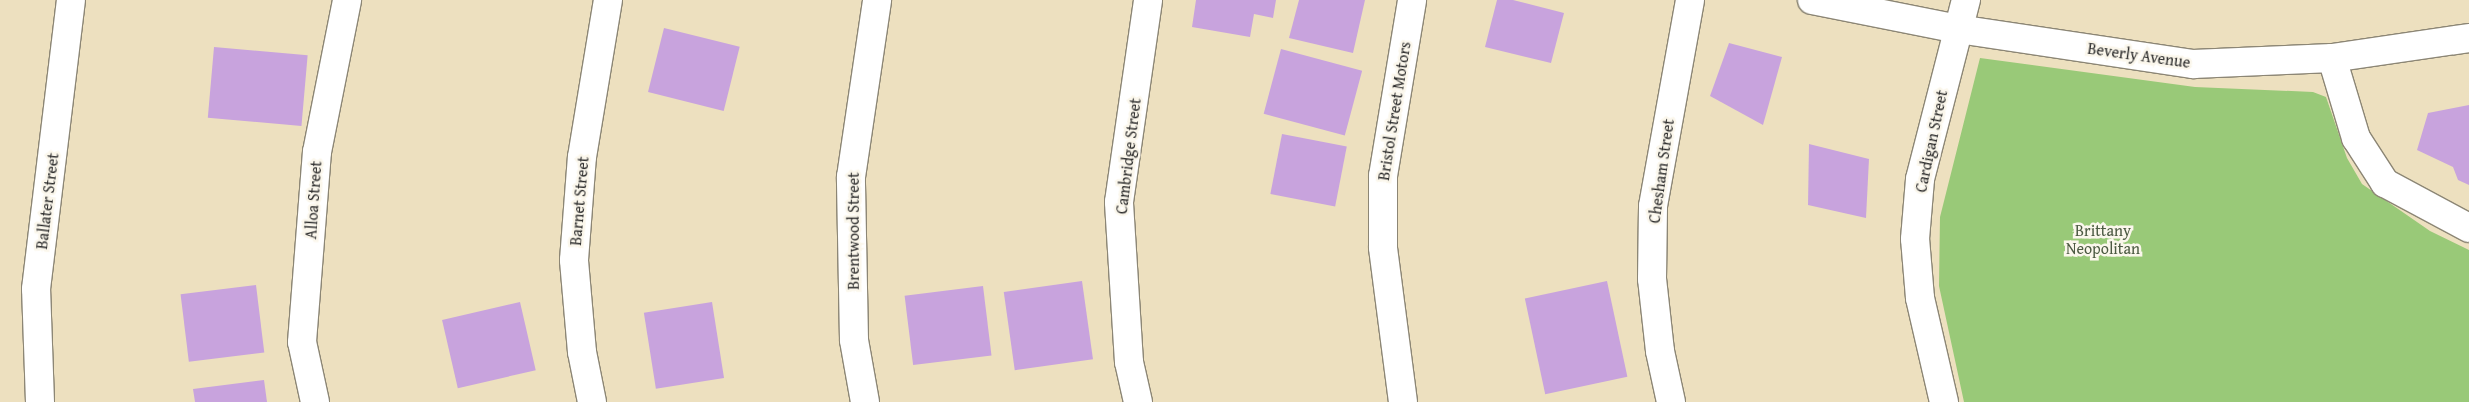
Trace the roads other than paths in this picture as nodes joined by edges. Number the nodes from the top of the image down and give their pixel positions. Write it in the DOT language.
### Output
graph roads {
  1 [pos="71,0"];
  2 [pos="347,0"];
  3 [pos="608,0"];
  4 [pos="877,0"];
  5 [pos="1148,0"];
  6 [pos="1412,0"];
  7 [pos="1690,0"];
  8 [pos="1812,0"];
  9 [pos="1966,0"];
  10 [pos="1958,29"];
  11 [pos="2469,38"];
  12 [pos="2332,58"];
  13 [pos="2469,228"];
  14 [pos="40,402"];
  15 [pos="315,402"];
  16 [pos="592,402"];
  17 [pos="864,402"];
  18 [pos="1138,402"];
  19 [pos="1404,402"];
  20 [pos="1671,402"];
  21 [pos="1944,402"];
  1 -- 14 [label="street, Ballater Street"];
  2 -- 15 [label="street, Alloa Street"];
  3 -- 16 [label="street, Barnet Street"];
  4 -- 17 [label="street, Brentwood Street"];
  5 -- 18 [label="street, Cambridge Street"];
  6 -- 19 [label="street, Bristol Street Motors"];
  7 -- 20 [label="street, Chesham Street"];
  8 -- 10 [label="street, Beverly Avenue"];
  9 -- 10 [label="street, Cardigan Street"];
  10 -- 12 [label="street, Beverly Avenue"];
  10 -- 21 [label="street, Cardigan Street"];
  11 -- 12 [label="street, Beverly Avenue"];
  12 -- 13 [label="street"];
}
